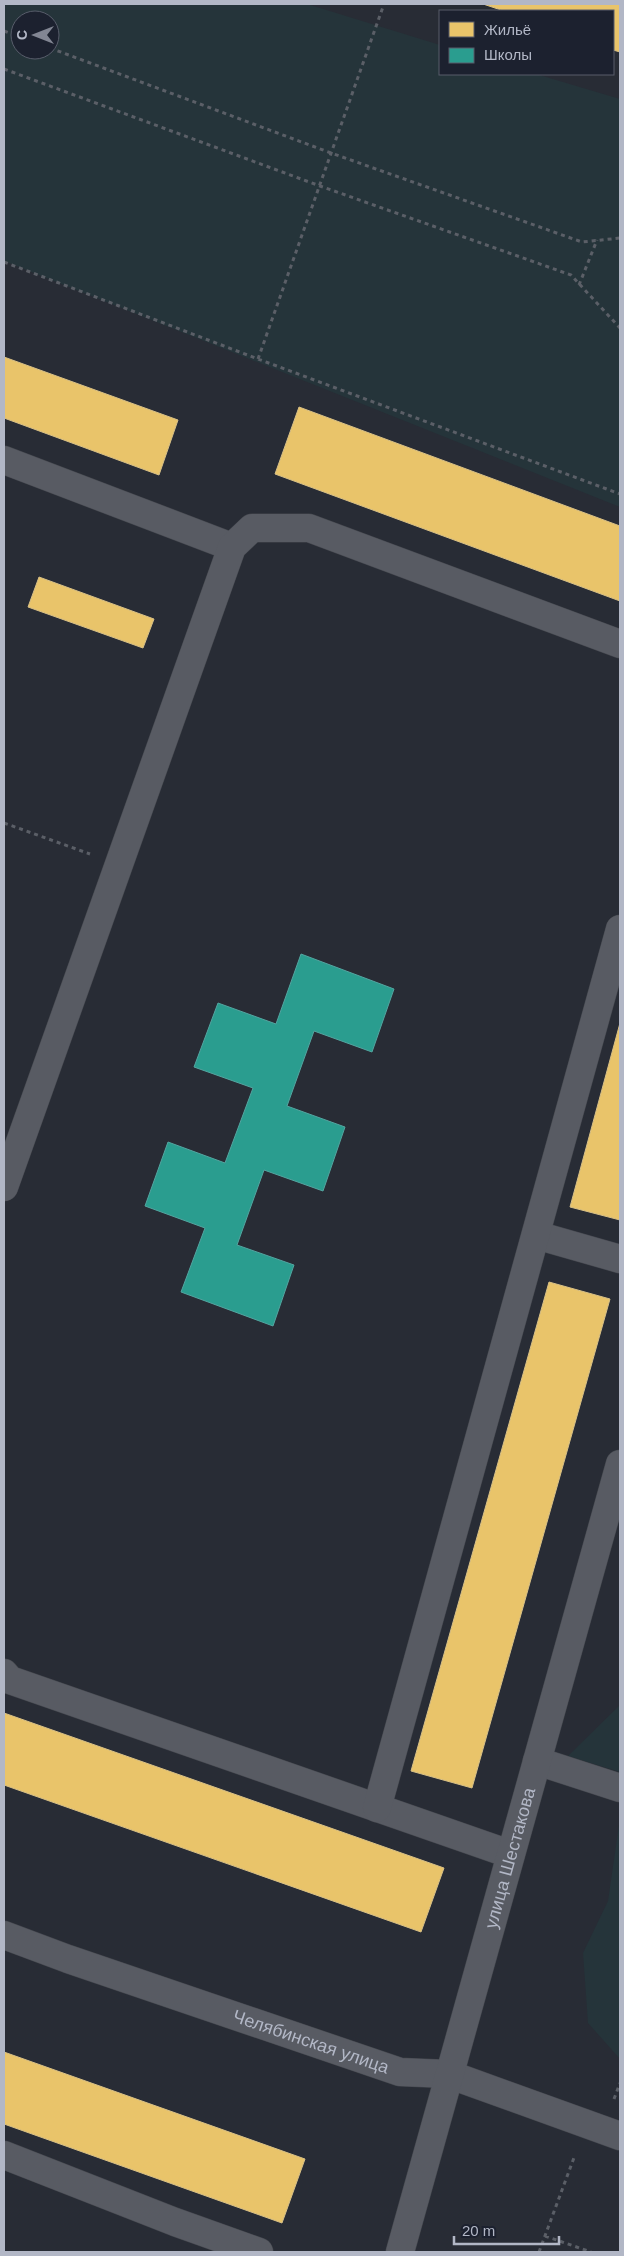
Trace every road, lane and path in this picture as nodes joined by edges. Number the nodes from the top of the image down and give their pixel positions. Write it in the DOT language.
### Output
graph roads {
  1 [pos="384,4"];
  2 [pos="60,52"];
  3 [pos="4,69"];
  4 [pos="331,153"];
  5 [pos="320,186"];
  6 [pos="620,238"];
  7 [pos="597,240"];
  8 [pos="4,262"];
  9 [pos="579,285"];
  10 [pos="620,328"];
  11 [pos="258,360"];
  12 [pos="4,460"];
  13 [pos="620,494"];
  14 [pos="232,547"];
  15 [pos="620,644"];
  16 [pos="4,823"];
  17 [pos="119,864"];
  18 [pos="620,930"];
  19 [pos="4,1187"];
  20 [pos="536,1236"];
  21 [pos="620,1259"];
  22 [pos="620,1464"];
  23 [pos="4,1673"];
  24 [pos="536,1761"];
  25 [pos="620,1788"];
  26 [pos="378,1808"];
  27 [pos="510,1854"];
  28 [pos="4,1934"];
  29 [pos="448,2074"];
  30 [pos="587,2124"];
  31 [pos="620,2136"];
  32 [pos="4,2155"];
  33 [pos="545,2236"];
  34 [pos="260,2252"];
  35 [pos="400,2252"];
  36 [pos="539,2252"];
  37 [pos="591,2252"];
  1 -- 4 [label="path"];
  2 -- 4 [label="path"];
  3 -- 5 [label="path"];
  4 -- 5 [label="path"];
  4 -- 7 [label="path"];
  5 -- 9 [label="path"];
  5 -- 11 [label="path"];
  6 -- 7 [label="path"];
  7 -- 9 [label="path"];
  8 -- 11 [label="path"];
  9 -- 10 [label="path"];
  11 -- 13 [label="path"];
  12 -- 14 [label="street"];
  14 -- 15 [label="street"];
  14 -- 17 [label="street"];
  16 -- 17 [label="path"];
  17 -- 19 [label="street"];
  18 -- 20 [label="street"];
  20 -- 21 [label="street"];
  20 -- 26 [label="street"];
  22 -- 24 [label="street, улица Шестакова"];
  23 -- 26 [label="street"];
  24 -- 25 [label="street"];
  24 -- 27 [label="street, улица Шестакова"];
  26 -- 27 [label="street"];
  27 -- 29 [label="street, улица Шестакова"];
  28 -- 29 [label="street, Челябинская улица"];
  29 -- 30 [label="street, Челябинская улица"];
  29 -- 35 [label="street, улица Шестакова"];
  30 -- 31 [label="street, Челябинская улица"];
  30 -- 33 [label="path"];
  32 -- 34 [label="street"];
  33 -- 36 [label="path"];
  33 -- 37 [label="path"];
}
